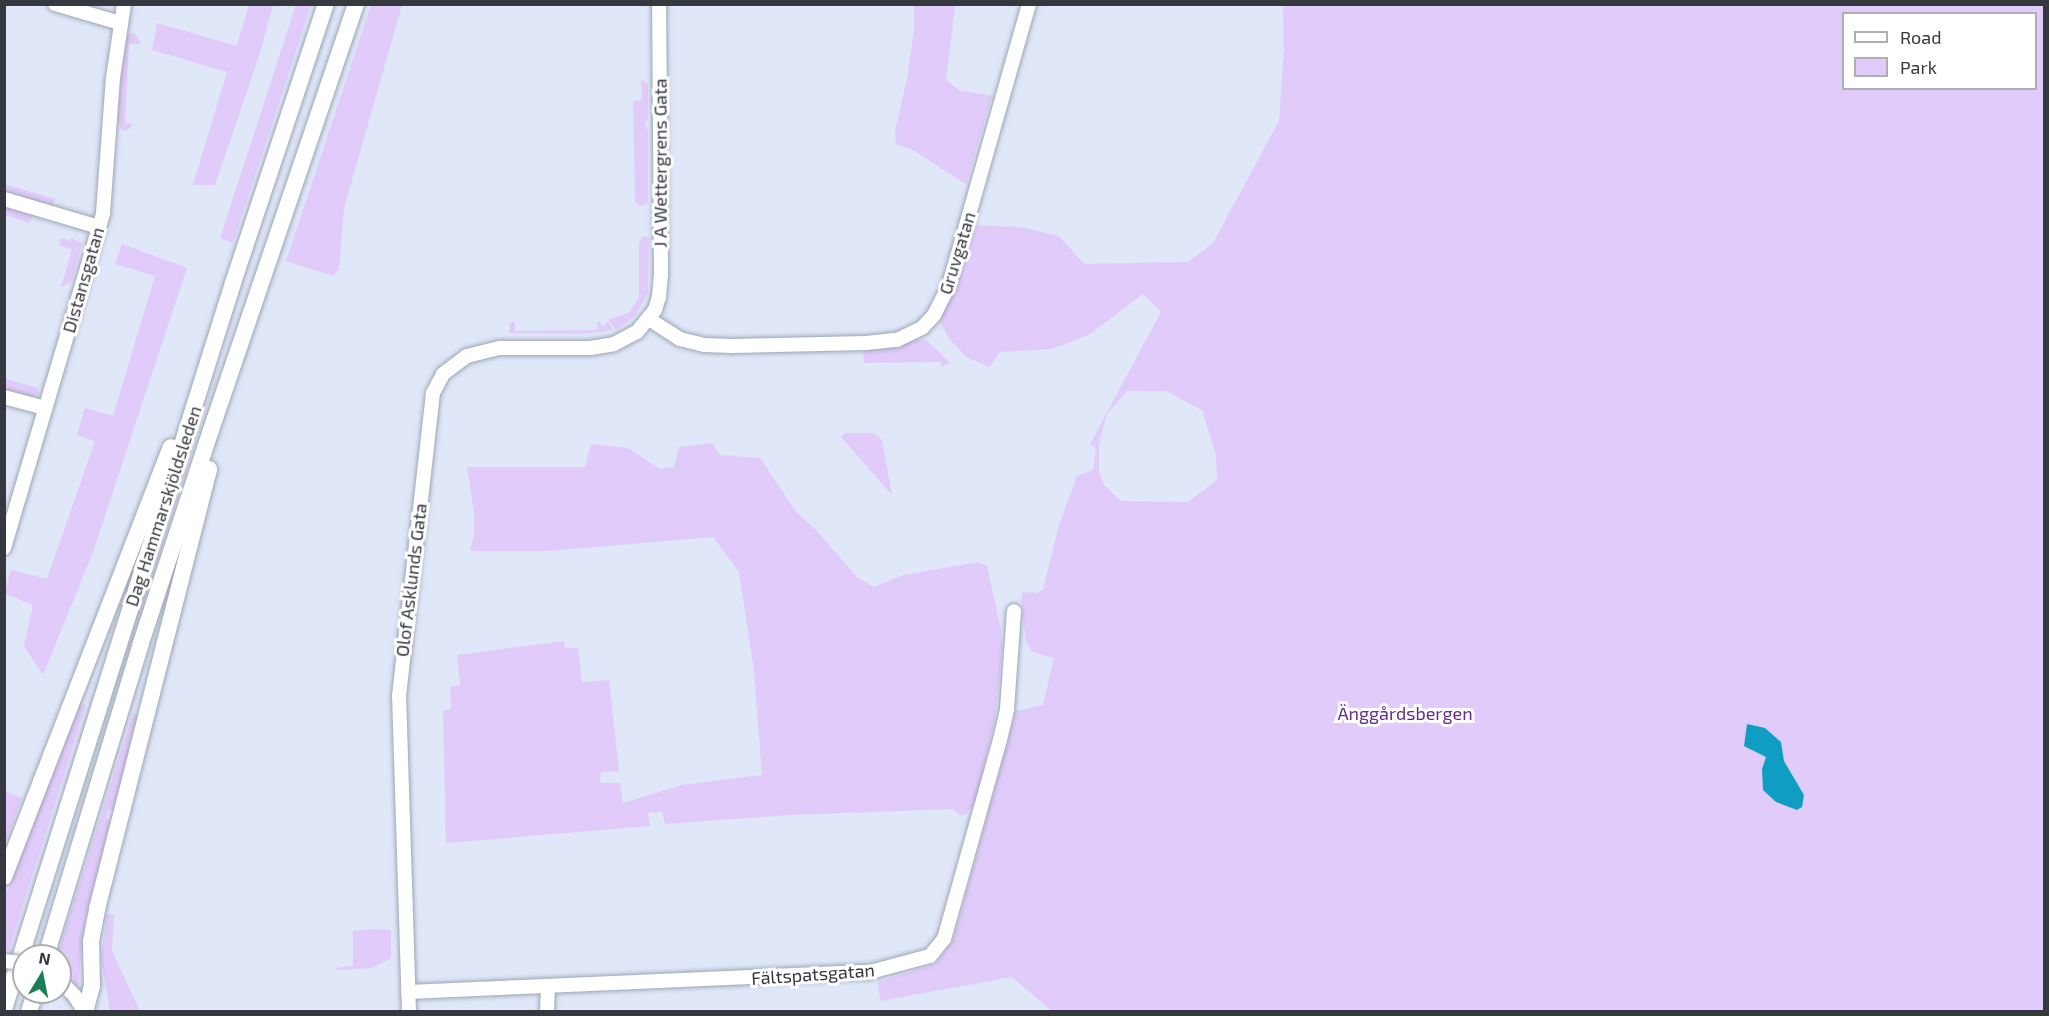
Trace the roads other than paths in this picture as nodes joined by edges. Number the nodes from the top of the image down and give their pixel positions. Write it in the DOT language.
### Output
graph roads {
  1 [pos="55,4"];
  2 [pos="124,4"];
  3 [pos="326,4"];
  4 [pos="356,4"];
  5 [pos="659,4"];
  6 [pos="1029,4"];
  7 [pos="120,23"];
  8 [pos="4,199"];
  9 [pos="99,227"];
  10 [pos="261,280"];
  11 [pos="233,284"];
  12 [pos="649,319"];
  13 [pos="4,397"];
  14 [pos="45,408"];
  15 [pos="4,548"];
  16 [pos="1014,611"];
  17 [pos="4,877"];
  18 [pos="50,944"];
  19 [pos="548,986"];
  20 [pos="408,992"];
  21 [pos="72,993"];
  22 [pos="4,1009"];
  23 [pos="85,1011"];
  24 [pos="409,1011"];
  25 [pos="547,1011"];
  1 -- 7 [label="street"];
  2 -- 7 [label="street, Distansgatan"];
  3 -- 11 [label="main road, Dag Hammarskjöldsleden"];
  4 -- 10 [label="main road, Dag Hammarskjöldsleden"];
  5 -- 12 [label="street, J A Wettergrens Gata"];
  6 -- 12 [label="street, Gruvgatan"];
  7 -- 9 [label="street, Distansgatan"];
  8 -- 9 [label="street"];
  9 -- 14 [label="street, Distansgatan"];
  10 -- 18 [label="main road, Dag Hammarskjöldsleden"];
  10 -- 23 [label="main road"];
  11 -- 17 [label="main road"];
  11 -- 22 [label="main road, Dag Hammarskjöldsleden"];
  12 -- 20 [label="street, Olof Asklunds Gata"];
  13 -- 14 [label="street"];
  14 -- 15 [label="street, Distansgatan"];
  16 -- 19 [label="street, Fältspatsgatan"];
  19 -- 20 [label="street, Fältspatsgatan"];
  19 -- 25 [label="street"];
  20 -- 24 [label="street, Olof Asklunds Gata"];
  21 -- 23 [label="street"];
}
